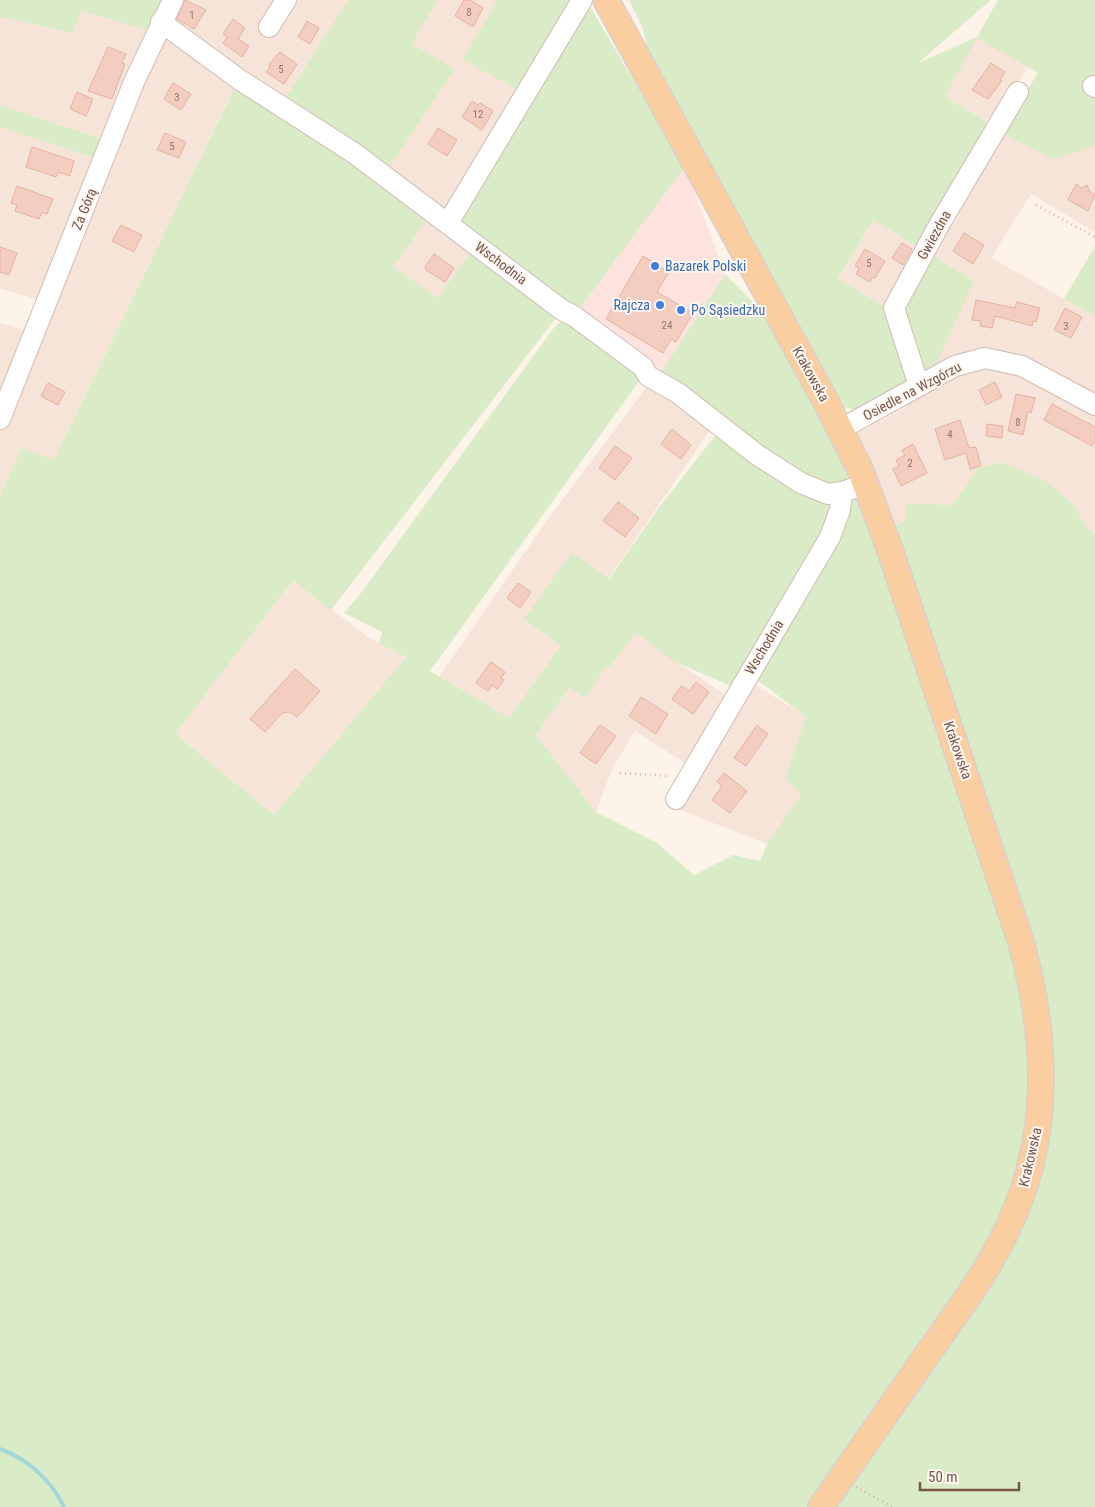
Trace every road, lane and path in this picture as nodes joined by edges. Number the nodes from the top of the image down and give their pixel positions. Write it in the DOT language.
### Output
graph roads {
  1 [pos="173,0"];
  2 [pos="286,0"];
  3 [pos="582,0"];
  4 [pos="606,0"];
  5 [pos="161,22"];
  6 [pos="270,27"];
  7 [pos="1018,92"];
  8 [pos="1036,204"];
  9 [pos="448,223"];
  10 [pos="1095,237"];
  11 [pos="919,386"];
  12 [pos="1095,405"];
  13 [pos="0,420"];
  14 [pos="841,429"];
  15 [pos="866,484"];
  16 [pos="842,492"];
  17 [pos="620,773"];
  18 [pos="689,775"];
  19 [pos="676,799"];
  20 [pos="841,1478"];
  21 [pos="820,1507"];
  22 [pos="892,1507"];
  1 -- 5 [label="street, Za Górą"];
  2 -- 6 [label="street"];
  3 -- 9 [label="street"];
  4 -- 14 [label="main road, Krakowska"];
  5 -- 9 [label="street, Wschodnia"];
  5 -- 13 [label="street, Za Górą"];
  7 -- 11 [label="street, Gwiezdna"];
  8 -- 10 [label="path"];
  9 -- 16 [label="street, Wschodnia"];
  11 -- 12 [label="street, Osiedle na Wzgórzu"];
  11 -- 14 [label="street, Osiedle na Wzgórzu"];
  14 -- 15 [label="main road, Krakowska"];
  15 -- 16 [label="street, Wschodnia"];
  15 -- 20 [label="main road, Krakowska"];
  16 -- 18 [label="street, Wschodnia"];
  17 -- 18 [label="path"];
  18 -- 19 [label="street, Wschodnia"];
  20 -- 21 [label="main road, Krakowska"];
  20 -- 22 [label="path"];
}
